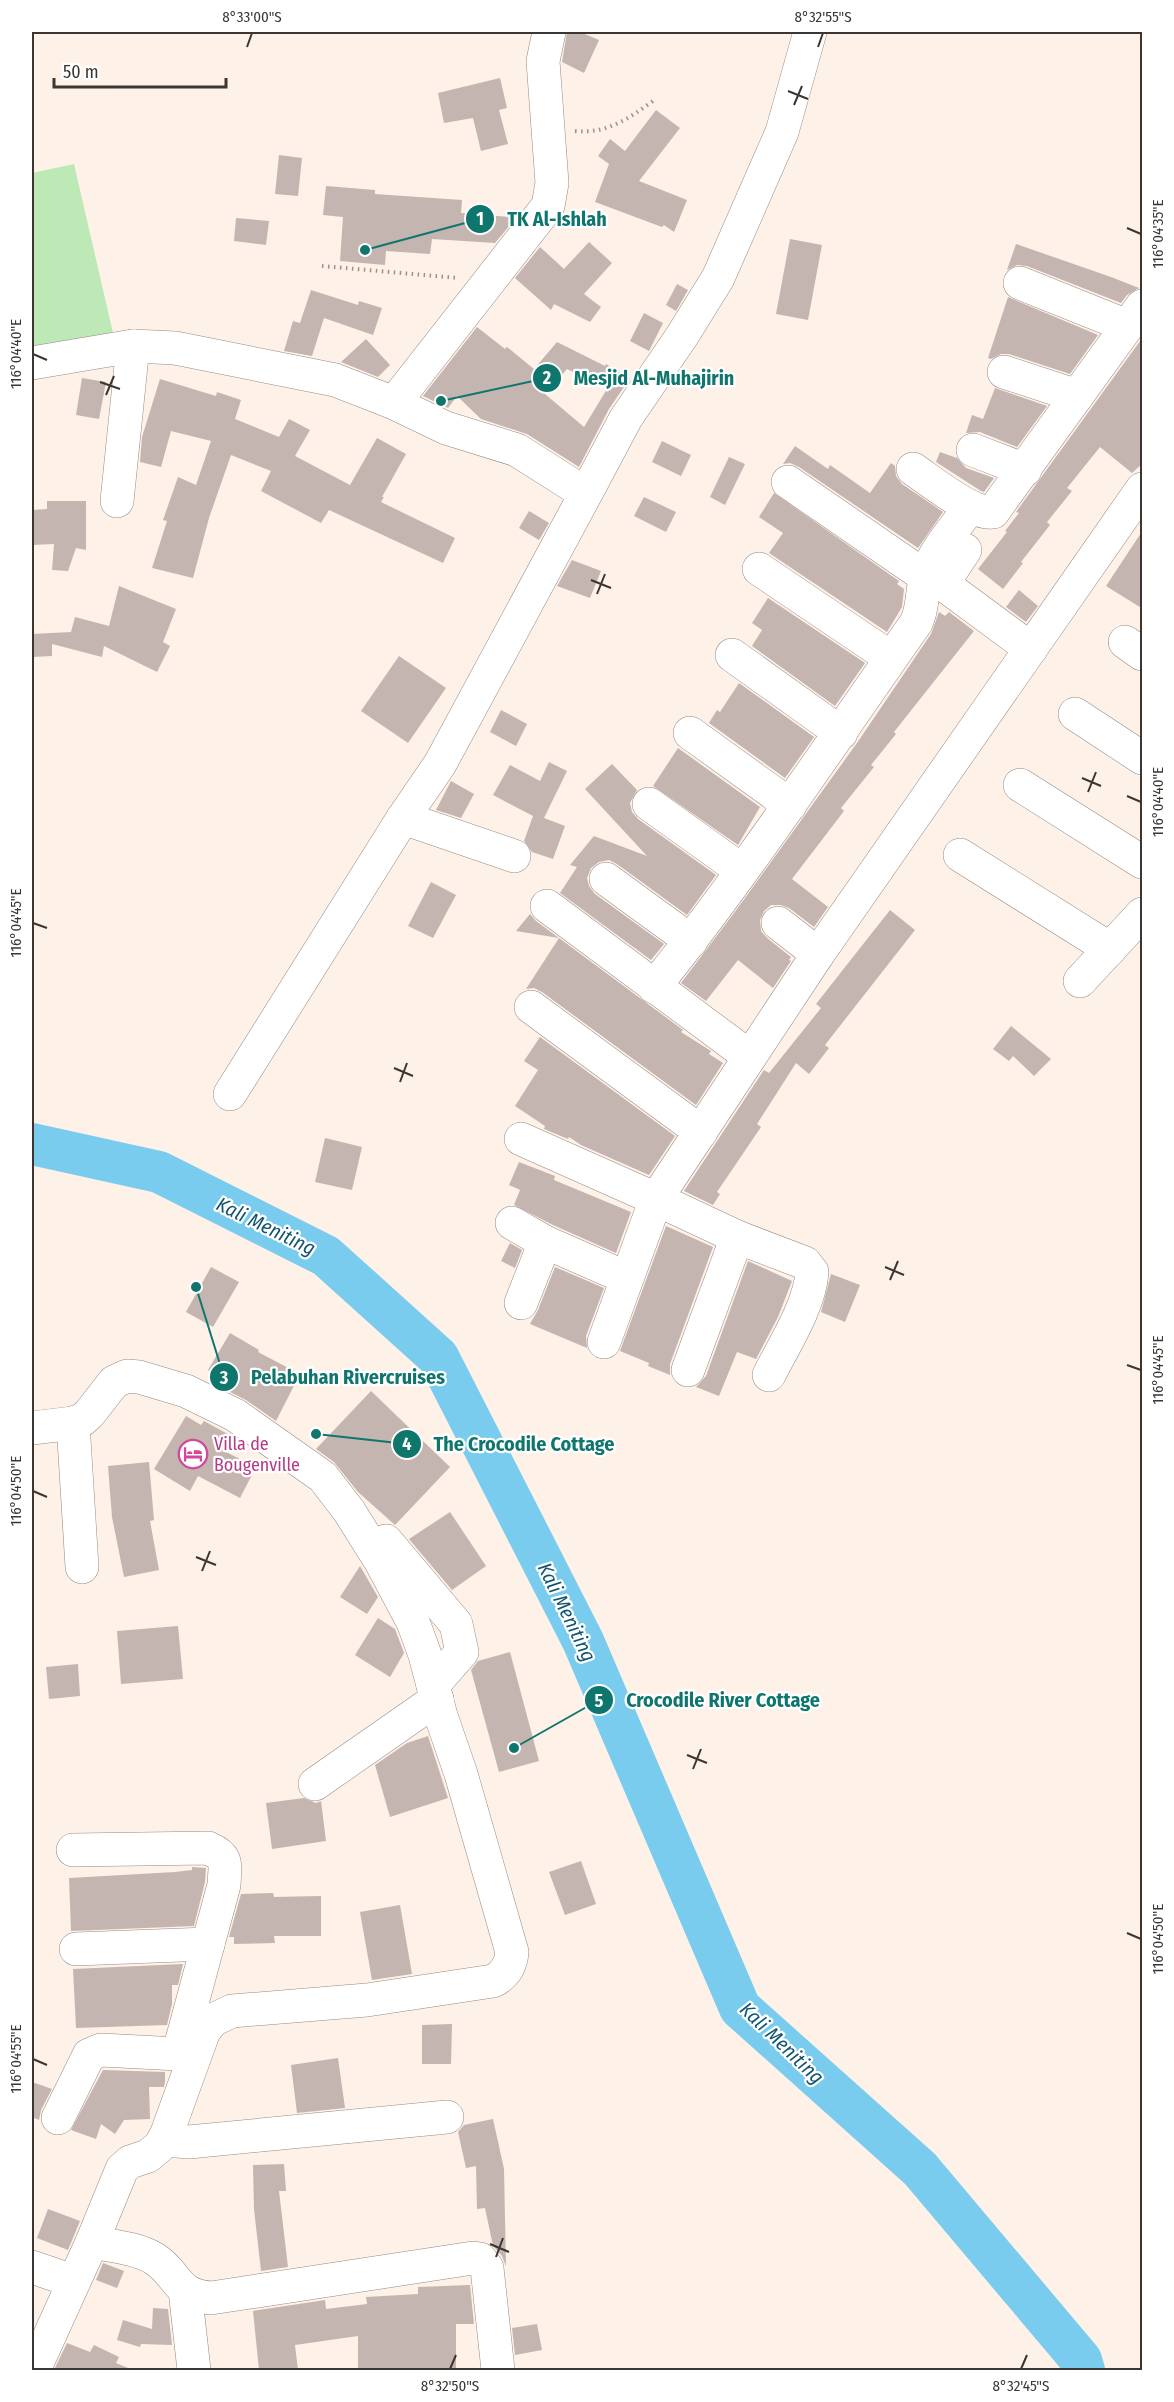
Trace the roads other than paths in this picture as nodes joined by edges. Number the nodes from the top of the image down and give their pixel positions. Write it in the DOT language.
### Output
graph roads {
  1 [pos="549,32"];
  2 [pos="810,32"];
  3 [pos="1020,283"];
  4 [pos="1135,316"];
  5 [pos="133,346"];
  6 [pos="32,363"];
  7 [pos="1004,372"];
  8 [pos="1077,396"];
  9 [pos="394,403"];
  10 [pos="973,450"];
  11 [pos="913,469"];
  12 [pos="1025,470"];
  13 [pos="788,482"];
  14 [pos="591,484"];
  15 [pos="1143,489"];
  16 [pos="117,501"];
  17 [pos="974,518"];
  18 [pos="759,569"];
  19 [pos="926,577"];
  20 [pos="1031,649"];
  21 [pos="732,655"];
  22 [pos="891,658"];
  23 [pos="1075,714"];
  24 [pos="690,733"];
  25 [pos="841,733"];
  26 [pos="1143,758"];
  27 [pos="1020,785"];
  28 [pos="649,804"];
  29 [pos="790,805"];
  30 [pos="403,818"];
  31 [pos="960,855"];
  32 [pos="514,856"];
  33 [pos="1143,862"];
  34 [pos="741,870"];
  35 [pos="606,879"];
  36 [pos="547,906"];
  37 [pos="1143,914"];
  38 [pos="777,923"];
  39 [pos="691,941"];
  40 [pos="1110,949"];
  41 [pos="818,954"];
  42 [pos="1080,981"];
  43 [pos="654,987"];
  44 [pos="531,1007"];
  45 [pos="750,1057"];
  46 [pos="230,1094"];
  47 [pos="701,1132"];
  48 [pos="521,1138"];
  49 [pos="656,1199"];
  50 [pos="512,1223"];
  51 [pos="737,1237"];
  52 [pos="545,1242"];
  53 [pos="627,1278"];
  54 [pos="521,1303"];
  55 [pos="604,1342"];
  56 [pos="688,1371"];
  57 [pos="769,1375"];
  58 [pos="73,1423"];
  59 [pos="32,1428"];
  60 [pos="376,1528"];
  61 [pos="82,1568"];
  62 [pos="435,1692"];
  63 [pos="315,1784"];
  64 [pos="73,1850"];
  65 [pos="208,1944"];
  66 [pos="76,1949"];
  67 [pos="178,2054"];
  68 [pos="447,2117"];
  69 [pos="58,2118"];
  70 [pos="153,2149"];
  71 [pos="92,2242"];
  72 [pos="32,2266"];
  73 [pos="73,2281"];
  74 [pos="185,2290"];
  75 [pos="34,2370"];
  76 [pos="194,2370"];
  77 [pos="498,2370"];
  1 -- 9 [label="street"];
  2 -- 14 [label="street"];
  3 -- 4 [label="street"];
  4 -- 8 [label="street"];
  5 -- 6 [label="street"];
  5 -- 9 [label="street"];
  5 -- 16 [label="street"];
  7 -- 8 [label="street"];
  8 -- 12 [label="street"];
  9 -- 14 [label="street"];
  10 -- 12 [label="street"];
  11 -- 17 [label="street"];
  12 -- 17 [label="street"];
  13 -- 19 [label="street"];
  14 -- 30 [label="street"];
  15 -- 20 [label="street"];
  17 -- 19 [label="street"];
  17 -- 20 [label="street"];
  18 -- 22 [label="street"];
  19 -- 22 [label="street"];
  20 -- 41 [label="street"];
  21 -- 25 [label="street"];
  22 -- 25 [label="street"];
  23 -- 26 [label="street"];
  24 -- 29 [label="street"];
  25 -- 29 [label="street"];
  27 -- 33 [label="street"];
  28 -- 34 [label="street"];
  29 -- 34 [label="street"];
  30 -- 32 [label="street"];
  30 -- 46 [label="street"];
  31 -- 40 [label="street"];
  34 -- 39 [label="street"];
  35 -- 39 [label="street"];
  36 -- 43 [label="street"];
  37 -- 40 [label="street"];
  38 -- 41 [label="street"];
  39 -- 43 [label="street"];
  40 -- 42 [label="street"];
  41 -- 45 [label="street"];
  43 -- 45 [label="street"];
  44 -- 47 [label="street"];
  45 -- 47 [label="street"];
  47 -- 49 [label="street"];
  48 -- 49 [label="street"];
  49 -- 51 [label="street"];
  49 -- 53 [label="street"];
  50 -- 52 [label="street"];
  51 -- 56 [label="street"];
  51 -- 57 [label="street"];
  52 -- 53 [label="street"];
  52 -- 54 [label="street"];
  53 -- 55 [label="street"];
  58 -- 59 [label="street"];
  58 -- 61 [label="street"];
  58 -- 62 [label="street"];
  60 -- 62 [label="street"];
  62 -- 63 [label="street"];
  62 -- 70 [label="street"];
  64 -- 65 [label="street"];
  65 -- 66 [label="street"];
  65 -- 67 [label="street"];
  67 -- 69 [label="street"];
  67 -- 70 [label="street"];
  68 -- 70 [label="street"];
  70 -- 71 [label="street"];
  71 -- 73 [label="street"];
  71 -- 74 [label="street"];
  72 -- 73 [label="street"];
  73 -- 75 [label="street"];
  74 -- 76 [label="street"];
  74 -- 77 [label="street"];
}
